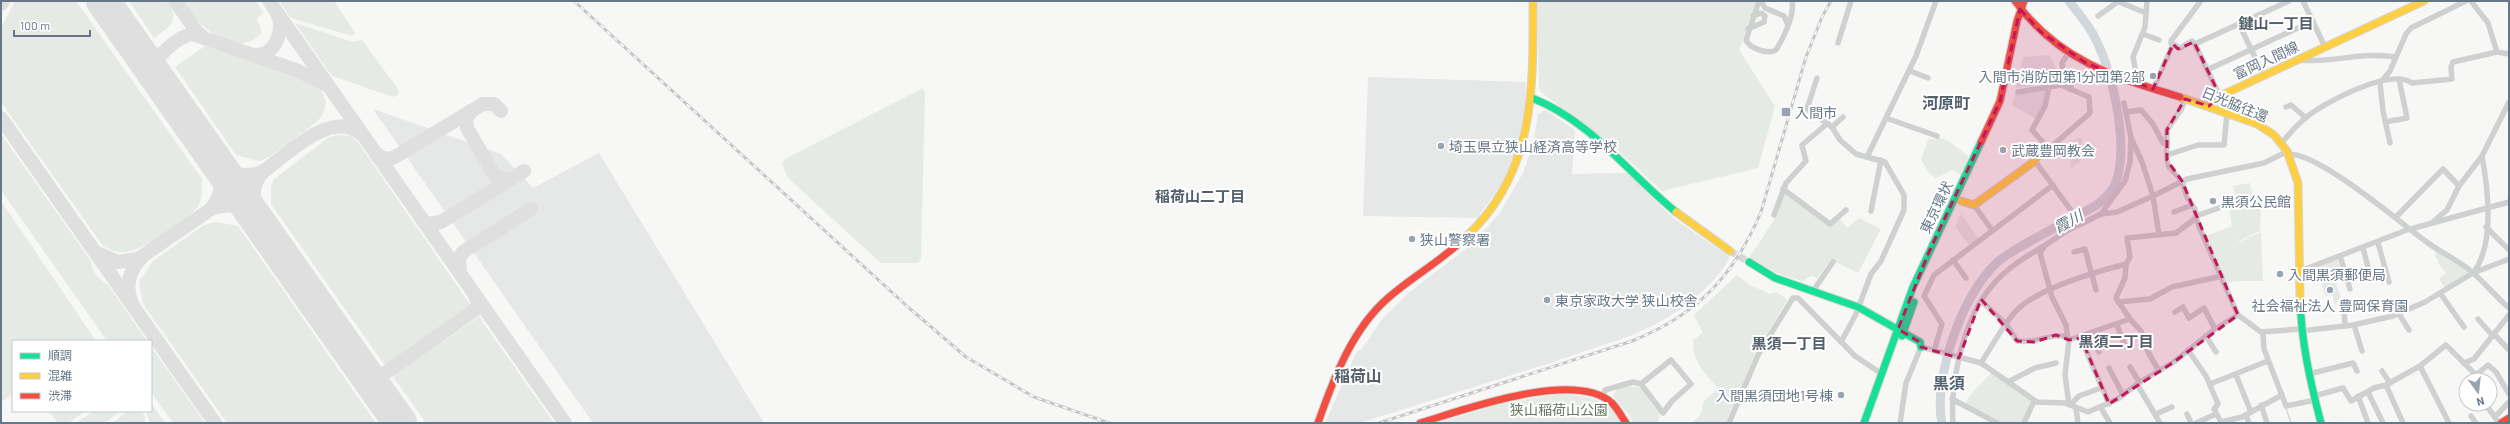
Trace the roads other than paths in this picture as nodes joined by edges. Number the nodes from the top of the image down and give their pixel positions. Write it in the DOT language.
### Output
graph roads {
  1 [pos="1533,1"];
  2 [pos="1760,1"];
  3 [pos="1792,1"];
  4 [pos="1851,1"];
  5 [pos="1936,1"];
  6 [pos="2015,1"];
  7 [pos="2024,1"];
  8 [pos="2030,1"];
  9 [pos="2119,1"];
  10 [pos="2147,1"];
  11 [pos="2289,1"];
  12 [pos="2303,1"];
  13 [pos="2424,1"];
  14 [pos="2466,1"];
  15 [pos="2471,1"];
  16 [pos="2200,2"];
  17 [pos="2110,4"];
  18 [pos="1792,11"];
  19 [pos="2023,12"];
  20 [pos="2146,13"];
  21 [pos="1781,14"];
  22 [pos="1753,16"];
  23 [pos="2098,16"];
  24 [pos="2313,21"];
  25 [pos="1787,24"];
  26 [pos="2239,24"];
  27 [pos="1748,29"];
  28 [pos="2143,34"];
  29 [pos="2158,40"];
  30 [pos="1838,43"];
  31 [pos="2171,44"];
  32 [pos="2195,44"];
  33 [pos="2325,47"];
  34 [pos="2252,49"];
  35 [pos="2069,52"];
  36 [pos="2497,52"];
  37 [pos="2509,54"];
  38 [pos="2396,57"];
  39 [pos="2298,60"];
  40 [pos="2207,70"];
  41 [pos="1910,71"];
  42 [pos="2264,76"];
  43 [pos="1817,78"];
  44 [pos="1928,78"];
  45 [pos="2399,79"];
  46 [pos="2383,80"];
  47 [pos="2138,84"];
  48 [pos="2049,87"];
  49 [pos="2070,89"];
  50 [pos="2153,89"];
  51 [pos="2018,92"];
  52 [pos="2220,96"];
  53 [pos="1532,98"];
  54 [pos="2185,99"];
  55 [pos="2509,102"];
  56 [pos="2124,103"];
  57 [pos="2209,106"];
  58 [pos="2286,107"];
  59 [pos="2126,112"];
  60 [pos="2227,113"];
  61 [pos="1843,117"];
  62 [pos="1886,118"];
  63 [pos="2306,118"];
  64 [pos="2385,122"];
  65 [pos="1830,125"];
  66 [pos="1937,136"];
  67 [pos="2131,138"];
  68 [pos="2167,142"];
  69 [pos="2282,143"];
  70 [pos="2390,143"];
  71 [pos="2049,149"];
  72 [pos="2289,153"];
  73 [pos="2168,155"];
  74 [pos="2482,156"];
  75 [pos="1867,157"];
  76 [pos="1881,160"];
  77 [pos="2035,161"];
  78 [pos="2182,181"];
  79 [pos="2053,185"];
  80 [pos="2459,186"];
  81 [pos="1783,188"];
  82 [pos="2154,196"];
  83 [pos="2234,199"];
  84 [pos="1961,201"];
  85 [pos="2509,202"];
  86 [pos="1974,205"];
  87 [pos="2192,205"];
  88 [pos="2488,207"];
  89 [pos="1846,210"];
  90 [pos="1870,211"];
  91 [pos="2174,212"];
  92 [pos="2101,214"];
  93 [pos="1774,215"];
  94 [pos="2196,217"];
  95 [pos="2396,217"];
  96 [pos="2432,222"];
  97 [pos="2080,223"];
  98 [pos="2486,227"];
  99 [pos="2411,229"];
  100 [pos="1992,230"];
  101 [pos="2159,235"];
  102 [pos="2378,243"];
  103 [pos="2045,245"];
  104 [pos="2363,248"];
  105 [pos="2509,250"];
  106 [pos="1730,251"];
  107 [pos="2074,252"];
  108 [pos="2340,256"];
  109 [pos="2509,259"];
  110 [pos="1953,260"];
  111 [pos="1749,262"];
  112 [pos="1833,262"];
  113 [pos="2126,264"];
  114 [pos="2300,271"];
  115 [pos="2369,271"];
  116 [pos="2473,273"];
  117 [pos="2092,275"];
  118 [pos="2222,276"];
  119 [pos="1966,278"];
  120 [pos="2389,282"];
  121 [pos="2049,289"];
  122 [pos="2350,289"];
  123 [pos="2096,290"];
  124 [pos="1813,291"];
  125 [pos="2440,293"];
  126 [pos="1981,301"];
  127 [pos="2118,302"];
  128 [pos="2358,304"];
  129 [pos="1858,308"];
  130 [pos="2509,308"];
  131 [pos="2175,312"];
  132 [pos="2399,314"];
  133 [pos="2238,315"];
  134 [pos="2509,315"];
  135 [pos="2130,319"];
  136 [pos="2478,319"];
  137 [pos="2006,324"];
  138 [pos="2116,325"];
  139 [pos="2354,325"];
  140 [pos="2345,326"];
  141 [pos="2464,327"];
  142 [pos="2216,329"];
  143 [pos="2301,330"];
  144 [pos="2409,330"];
  145 [pos="1901,331"];
  146 [pos="2090,332"];
  147 [pos="2263,333"];
  148 [pos="2494,335"];
  149 [pos="2206,336"];
  150 [pos="2080,337"];
  151 [pos="2068,339"];
  152 [pos="1841,342"];
  153 [pos="2125,346"];
  154 [pos="1921,347"];
  155 [pos="2188,350"];
  156 [pos="2509,350"];
  157 [pos="2362,351"];
  158 [pos="1937,352"];
  159 [pos="2099,352"];
  160 [pos="2216,352"];
  161 [pos="1958,358"];
  162 [pos="2268,361"];
  163 [pos="1981,363"];
  164 [pos="2056,363"];
  165 [pos="2464,363"];
  166 [pos="2420,366"];
  167 [pos="2130,367"];
  168 [pos="2109,368"];
  169 [pos="2159,370"];
  170 [pos="2357,371"];
  171 [pos="2382,371"];
  172 [pos="1882,374"];
  173 [pos="2309,374"];
  174 [pos="2236,375"];
  175 [pos="2008,382"];
  176 [pos="2139,383"];
  177 [pos="1641,384"];
  178 [pos="2210,384"];
  179 [pos="2388,384"];
  180 [pos="2100,388"];
  181 [pos="2368,392"];
  182 [pos="2509,394"];
  183 [pos="2123,395"];
  184 [pos="2282,395"];
  185 [pos="2358,396"];
  186 [pos="1602,397"];
  187 [pos="2315,398"];
  188 [pos="1952,399"];
  189 [pos="2034,401"];
  190 [pos="2509,402"];
  191 [pos="2069,404"];
  192 [pos="2109,404"];
  193 [pos="2261,405"];
  194 [pos="2172,407"];
  195 [pos="2076,408"];
  196 [pos="2100,408"];
  197 [pos="2491,412"];
  198 [pos="2248,413"];
  199 [pos="2156,414"];
  200 [pos="2187,414"];
  201 [pos="2216,414"];
  202 [pos="2470,416"];
  203 [pos="2494,417"];
  204 [pos="2509,418"];
  205 [pos="2230,422"];
  206 [pos="1318,423"];
  207 [pos="1420,423"];
  208 [pos="1626,423"];
  209 [pos="1729,423"];
  210 [pos="1864,423"];
  211 [pos="1871,423"];
  212 [pos="1900,423"];
  213 [pos="1953,423"];
  214 [pos="1997,423"];
  215 [pos="2024,423"];
  216 [pos="2078,423"];
  217 [pos="2110,423"];
  218 [pos="2160,423"];
  219 [pos="2191,423"];
  220 [pos="2196,423"];
  221 [pos="2249,423"];
  222 [pos="2267,423"];
  223 [pos="2321,423"];
  224 [pos="2368,423"];
  225 [pos="2383,423"];
  226 [pos="2403,423"];
  227 [pos="2449,423"];
  228 [pos="2476,423"];
  229 [pos="2499,423"];
  1 -- 53 [label="main road"];
  2 -- 21 [label="street"];
  2 -- 22 [label="street"];
  3 -- 18 [label="street"];
  4 -- 30 [label="street"];
  5 -- 41 [label="street"];
  6 -- 19 [label="main road, 日光脇往還"];
  7 -- 19 [label="main road, 東京環状"];
  8 -- 19 [label="main road, 東京環状"];
  9 -- 17 [label="street"];
  9 -- 20 [label="street"];
  10 -- 20 [label="street"];
  11 -- 26 [label="street"];
  12 -- 24 [label="street"];
  13 -- 33 [label="main road, 富岡入間線"];
  14 -- 38 [label="street"];
  15 -- 36 [label="street"];
  16 -- 31 [label="street"];
  17 -- 23 [label="street"];
  18 -- 21 [label="street"];
  18 -- 25 [label="street"];
  19 -- 35 [label="main road, 日光脇往還"];
  19 -- 84 [label="main road, 東京環状"];
  19 -- 145 [label="main road, 東京環状"];
  20 -- 28 [label="street"];
  21 -- 25 [label="street"];
  22 -- 27 [label="street"];
  22 -- 27 [label="street"];
  24 -- 33 [label="street"];
  24 -- 34 [label="street"];
  25 -- 27 [label="street"];
  26 -- 32 [label="street"];
  26 -- 34 [label="street"];
  28 -- 29 [label="street"];
  28 -- 47 [label="street"];
  32 -- 40 [label="street"];
  32 -- 50 [label="street"];
  33 -- 39 [label="main road, 富岡入間線"];
  34 -- 40 [label="street"];
  34 -- 42 [label="street"];
  35 -- 47 [label="main road, 日光脇往還"];
  35 -- 49 [label="street"];
  36 -- 37 [label="street"];
  36 -- 45 [label="street"];
  38 -- 39 [label="street"];
  38 -- 46 [label="street"];
  39 -- 42 [label="main road, 富岡入間線"];
  40 -- 52 [label="street"];
  41 -- 44 [label="street"];
  41 -- 62 [label="street"];
  42 -- 52 [label="main road, 富岡入間線"];
  43 -- 65 [label="street"];
  45 -- 46 [label="street"];
  45 -- 64 [label="street"];
  46 -- 63 [label="street"];
  46 -- 64 [label="street"];
  47 -- 50 [label="main road, 日光脇往還"];
  48 -- 49 [label="street"];
  48 -- 51 [label="street"];
  48 -- 71 [label="street"];
  49 -- 71 [label="street"];
  50 -- 54 [label="main road, 日光脇往還"];
  52 -- 57 [label="main road, 富岡入間線"];
  53 -- 106 [label="main road"];
  53 -- 206 [label="main road"];
  54 -- 57 [label="main road, 日光脇往還"];
  54 -- 68 [label="street"];
  55 -- 74 [label="street"];
  56 -- 59 [label="street"];
  57 -- 60 [label="main road, 日光脇往還"];
  58 -- 63 [label="street"];
  59 -- 67 [label="street"];
  59 -- 68 [label="street"];
  60 -- 69 [label="main road, 日光脇往還"];
  60 -- 73 [label="street"];
  61 -- 65 [label="street"];
  62 -- 66 [label="street"];
  62 -- 75 [label="street"];
  63 -- 69 [label="street"];
  64 -- 70 [label="street"];
  65 -- 75 [label="street"];
  65 -- 81 [label="street"];
  67 -- 82 [label="street"];
  67 -- 92 [label="street"];
  68 -- 73 [label="street"];
  69 -- 72 [label="main road, 日光脇往還"];
  71 -- 77 [label="street"];
  72 -- 78 [label="street"];
  72 -- 95 [label="street"];
  72 -- 114 [label="main road, 日光脇往還"];
  73 -- 78 [label="street"];
  74 -- 80 [label="street"];
  74 -- 88 [label="street"];
  75 -- 76 [label="street"];
  76 -- 90 [label="street"];
  76 -- 129 [label="street"];
  77 -- 79 [label="street"];
  77 -- 86 [label="main road"];
  78 -- 82 [label="street"];
  78 -- 87 [label="street"];
  79 -- 97 [label="street"];
  79 -- 100 [label="street"];
  80 -- 95 [label="street"];
  80 -- 96 [label="street"];
  81 -- 89 [label="street"];
  81 -- 93 [label="street"];
  82 -- 92 [label="street"];
  82 -- 101 [label="street"];
  83 -- 94 [label="street"];
  84 -- 86 [label="main road"];
  84 -- 145 [label="main road, 東京環状"];
  85 -- 88 [label="street"];
  86 -- 100 [label="street"];
  87 -- 91 [label="street"];
  87 -- 94 [label="street"];
  88 -- 96 [label="street"];
  88 -- 98 [label="street"];
  92 -- 97 [label="street"];
  94 -- 101 [label="street"];
  94 -- 118 [label="street"];
  95 -- 99 [label="street"];
  96 -- 99 [label="street"];
  97 -- 103 [label="street"];
  98 -- 105 [label="street"];
  98 -- 116 [label="street"];
  99 -- 102 [label="street"];
  99 -- 116 [label="street"];
  100 -- 110 [label="street"];
  101 -- 113 [label="street"];
  102 -- 104 [label="street"];
  102 -- 120 [label="street"];
  103 -- 121 [label="street"];
  103 -- 126 [label="street"];
  104 -- 108 [label="street"];
  104 -- 115 [label="street"];
  107 -- 117 [label="street"];
  108 -- 114 [label="street"];
  108 -- 122 [label="street"];
  109 -- 116 [label="street"];
  110 -- 119 [label="street"];
  110 -- 158 [label="street"];
  111 -- 124 [label="main road"];
  112 -- 124 [label="street"];
  113 -- 117 [label="street"];
  113 -- 127 [label="street"];
  114 -- 143 [label="main road, 日光脇往還"];
  116 -- 125 [label="street"];
  116 -- 130 [label="street"];
  117 -- 121 [label="street"];
  117 -- 123 [label="street"];
  118 -- 127 [label="street"];
  118 -- 133 [label="street"];
  121 -- 137 [label="street"];
  121 -- 151 [label="street"];
  124 -- 129 [label="main road"];
  125 -- 132 [label="street"];
  125 -- 141 [label="street"];
  126 -- 137 [label="street"];
  126 -- 161 [label="street"];
  127 -- 135 [label="street"];
  128 -- 140 [label="street"];
  129 -- 145 [label="main road"];
  129 -- 152 [label="street"];
  131 -- 142 [label="street"];
  132 -- 139 [label="street"];
  132 -- 144 [label="street"];
  133 -- 142 [label="street"];
  133 -- 147 [label="street"];
  134 -- 148 [label="street"];
  135 -- 138 [label="street"];
  135 -- 169 [label="street"];
  136 -- 148 [label="street"];
  137 -- 151 [label="street"];
  137 -- 163 [label="street"];
  138 -- 146 [label="street"];
  138 -- 153 [label="street"];
  139 -- 140 [label="street"];
  139 -- 157 [label="street"];
  140 -- 143 [label="street"];
  142 -- 149 [label="street"];
  143 -- 147 [label="street"];
  143 -- 173 [label="main road, 日光脇往還"];
  145 -- 154 [label="main road"];
  145 -- 172 [label="main road, 東京環状"];
  145 -- 211 [label="main road, 東京環状"];
  146 -- 150 [label="street"];
  146 -- 159 [label="street"];
  147 -- 162 [label="street"];
  148 -- 156 [label="street"];
  148 -- 165 [label="street"];
  149 -- 155 [label="street"];
  149 -- 160 [label="street"];
  150 -- 151 [label="street"];
  150 -- 180 [label="street"];
  151 -- 191 [label="street"];
  152 -- 172 [label="street"];
  152 -- 209 [label="street"];
  154 -- 158 [label="street"];
  154 -- 212 [label="street"];
  155 -- 169 [label="street"];
  155 -- 178 [label="street"];
  158 -- 161 [label="street"];
  161 -- 163 [label="street"];
  161 -- 188 [label="street"];
  162 -- 174 [label="street"];
  162 -- 184 [label="street"];
  163 -- 175 [label="street"];
  164 -- 175 [label="street"];
  165 -- 166 [label="street"];
  165 -- 182 [label="street"];
  166 -- 179 [label="street"];
  166 -- 227 [label="street"];
  167 -- 176 [label="street"];
  168 -- 183 [label="street"];
  169 -- 176 [label="street"];
  170 -- 173 [label="street"];
  171 -- 179 [label="street"];
  172 -- 210 [label="main road, 東京環状"];
  173 -- 187 [label="main road, 日光脇往還"];
  174 -- 178 [label="street"];
  174 -- 198 [label="street"];
  175 -- 189 [label="street"];
  176 -- 183 [label="street"];
  176 -- 199 [label="street"];
  177 -- 177 [label="street"];
  177 -- 186 [label="street"];
  178 -- 201 [label="street"];
  179 -- 181 [label="street"];
  179 -- 226 [label="street"];
  180 -- 191 [label="street"];
  180 -- 192 [label="street"];
  181 -- 185 [label="street"];
  181 -- 225 [label="street"];
  183 -- 192 [label="street"];
  184 -- 187 [label="street"];
  184 -- 193 [label="street"];
  185 -- 187 [label="street"];
  185 -- 224 [label="street"];
  186 -- 207 [label="main road"];
  186 -- 208 [label="main road"];
  187 -- 223 [label="main road, 日光脇往還"];
  188 -- 213 [label="street"];
  188 -- 214 [label="street"];
  189 -- 191 [label="street"];
  189 -- 215 [label="street"];
  190 -- 203 [label="street"];
  191 -- 195 [label="street"];
  192 -- 196 [label="street"];
  193 -- 198 [label="street"];
  193 -- 222 [label="street"];
  194 -- 199 [label="street"];
  195 -- 196 [label="street"];
  195 -- 216 [label="street"];
  196 -- 217 [label="street"];
  197 -- 203 [label="street"];
  198 -- 205 [label="street"];
  198 -- 221 [label="street"];
  199 -- 218 [label="street"];
  200 -- 219 [label="street"];
  201 -- 205 [label="street"];
  201 -- 220 [label="street"];
  202 -- 228 [label="street"];
  203 -- 229 [label="street"];
  204 -- 229 [label="main road"];
}
